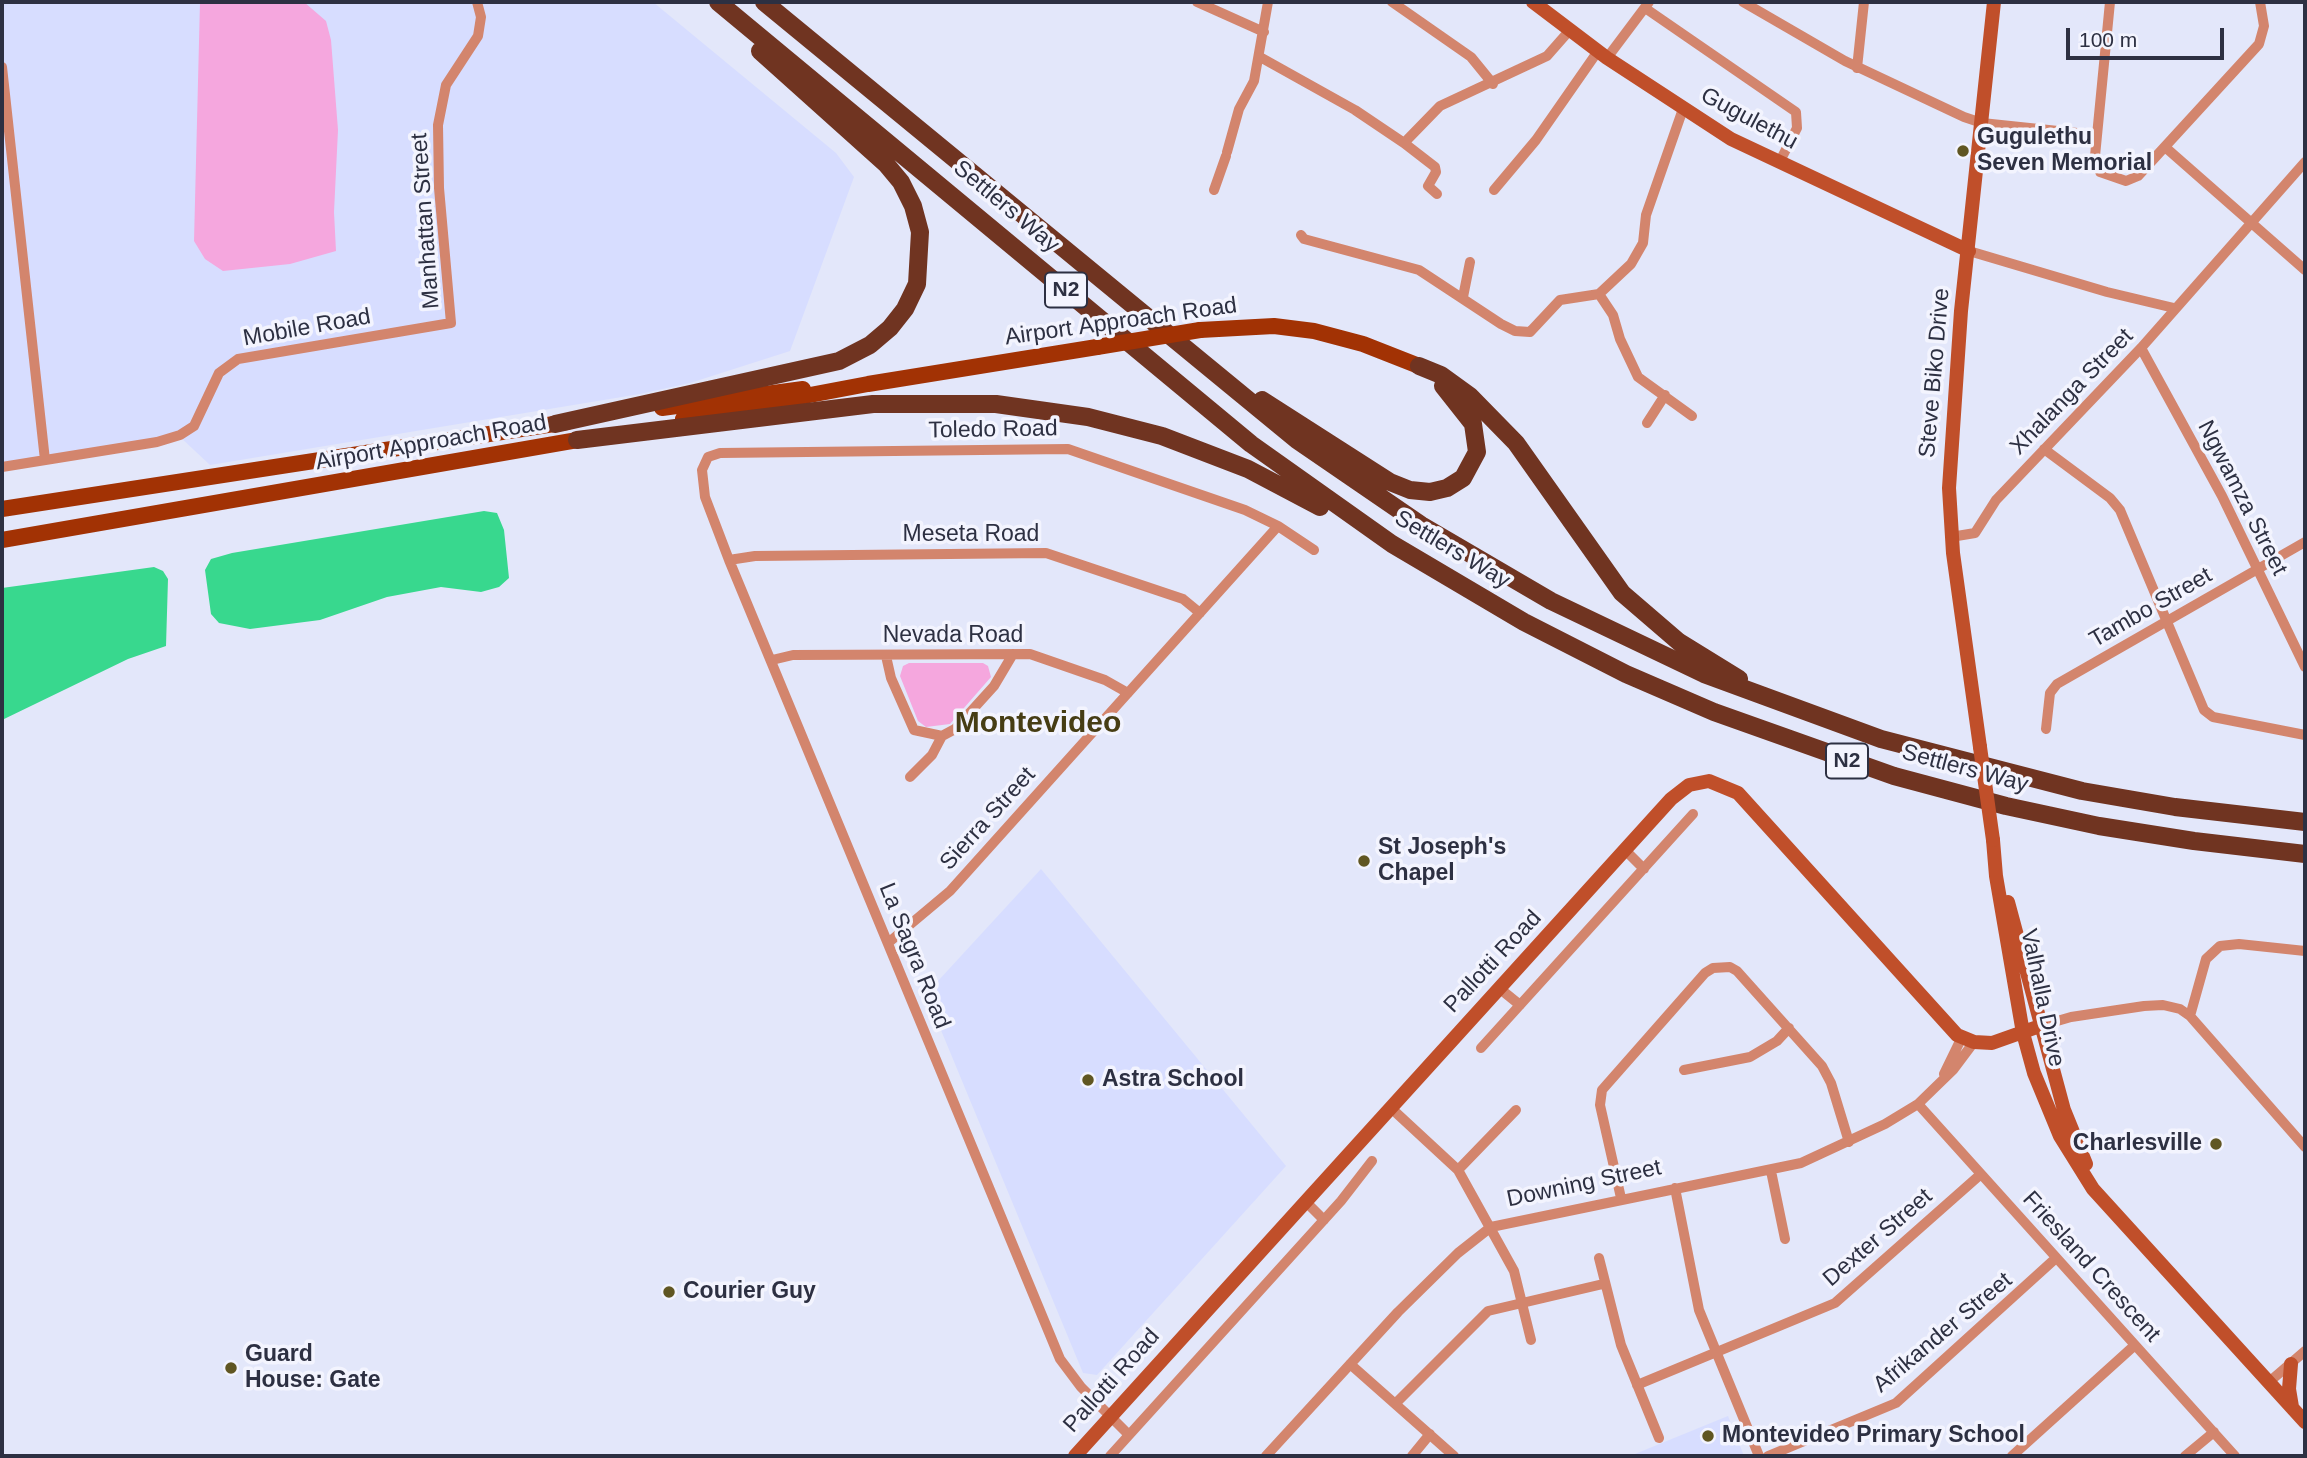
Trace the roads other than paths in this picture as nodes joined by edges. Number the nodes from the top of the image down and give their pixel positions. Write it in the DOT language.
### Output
graph roads {
  1 [pos="477,2"];
  2 [pos="705,2"];
  3 [pos="718,2"];
  4 [pos="764,2"];
  5 [pos="1197,2"];
  6 [pos="1268,2"];
  7 [pos="1392,2"];
  8 [pos="1534,2"];
  9 [pos="1743,2"];
  10 [pos="1763,2"];
  11 [pos="1864,2"];
  12 [pos="1994,2"];
  13 [pos="2110,2"];
  14 [pos="2260,2"];
  15 [pos="1647,5"];
  16 [pos="1762,14"];
  17 [pos="1569,31"];
  18 [pos="1264,32"];
  19 [pos="1603,55"];
  20 [pos="1260,57"];
  21 [pos="2,67"];
  22 [pos="1857,68"];
  23 [pos="1493,84"];
  24 [pos="1683,109"];
  25 [pos="1982,123"];
  26 [pos="2096,135"];
  27 [pos="1404,143"];
  28 [pos="2165,147"];
  29 [pos="1779,163"];
  30 [pos="2303,168"];
  31 [pos="1214,190"];
  32 [pos="1494,190"];
  33 [pos="1437,194"];
  34 [pos="2249,222"];
  35 [pos="1301,235"];
  36 [pos="1965,249"];
  37 [pos="1470,262"];
  38 [pos="2305,270"];
  39 [pos="1599,294"];
  40 [pos="1463,297"];
  41 [pos="2174,308"];
  42 [pos="452,323"];
  43 [pos="2141,348"];
  44 [pos="1187,351"];
  45 [pos="1419,366"];
  46 [pos="868,384"];
  47 [pos="1665,395"];
  48 [pos="1692,416"];
  49 [pos="1647,422"];
  50 [pos="555,424"];
  51 [pos="577,440"];
  52 [pos="2044,449"];
  53 [pos="45,460"];
  54 [pos="2,467"];
  55 [pos="702,470"];
  56 [pos="2,509"];
  57 [pos="1278,526"];
  58 [pos="1951,537"];
  59 [pos="2,540"];
  60 [pos="2305,542"];
  61 [pos="1314,550"];
  62 [pos="729,560"];
  63 [pos="1424,564"];
  64 [pos="2257,569"];
  65 [pos="1200,613"];
  66 [pos="2166,622"];
  67 [pos="1013,654"];
  68 [pos="886,656"];
  69 [pos="772,660"];
  70 [pos="2305,666"];
  71 [pos="1128,693"];
  72 [pos="2046,729"];
  73 [pos="2305,735"];
  74 [pos="942,736"];
  75 [pos="1980,747"];
  76 [pos="1957,760"];
  77 [pos="910,777"];
  78 [pos="1693,814"];
  79 [pos="2305,822"];
  80 [pos="1625,850"];
  81 [pos="2305,854"];
  82 [pos="1997,863"];
  83 [pos="1644,869"];
  84 [pos="888,943"];
  85 [pos="2305,951"];
  86 [pos="1499,989"];
  87 [pos="1520,1005"];
  88 [pos="2190,1016"];
  89 [pos="2040,1026"];
  90 [pos="1789,1028"];
  91 [pos="2023,1033"];
  92 [pos="1968,1040"];
  93 [pos="1481,1048"];
  94 [pos="1684,1070"];
  95 [pos="1918,1104"];
  96 [pos="1391,1108"];
  97 [pos="1516,1110"];
  98 [pos="1849,1142"];
  99 [pos="2305,1147"];
  100 [pos="1372,1161"];
  101 [pos="1458,1170"];
  102 [pos="1771,1171"];
  103 [pos="1981,1174"];
  104 [pos="1675,1188"];
  105 [pos="1621,1198"];
  106 [pos="1305,1201"];
  107 [pos="2109,1205"];
  108 [pos="1324,1220"];
  109 [pos="1490,1227"];
  110 [pos="1786,1239"];
  111 [pos="1599,1258"];
  112 [pos="2056,1258"];
  113 [pos="1603,1284"];
  114 [pos="1522,1302"];
  115 [pos="1531,1340"];
  116 [pos="2135,1345"];
  117 [pos="2305,1351"];
  118 [pos="1716,1353"];
  119 [pos="1350,1364"];
  120 [pos="2291,1364"];
  121 [pos="2269,1382"];
  122 [pos="1637,1385"];
  123 [pos="1396,1403"];
  124 [pos="2292,1407"];
  125 [pos="1110,1416"];
  126 [pos="2305,1422"];
  127 [pos="2214,1432"];
  128 [pos="1430,1434"];
  129 [pos="1129,1435"];
  130 [pos="1658,1438"];
  131 [pos="1075,1456"];
  132 [pos="1110,1456"];
  133 [pos="1266,1456"];
  134 [pos="1412,1456"];
  135 [pos="1454,1456"];
  136 [pos="1759,1456"];
  137 [pos="1768,1456"];
  138 [pos="2012,1456"];
  139 [pos="2185,1456"];
  140 [pos="2235,1456"];
  1 -- 42 [label="street, Manhattan Street"];
  2 -- 50 [label="highway"];
  3 -- 63 [label="highway, Settlers Way / N2"];
  4 -- 44 [label="highway, Settlers Way / N2"];
  5 -- 18 [label="street"];
  6 -- 18 [label="street"];
  7 -- 23 [label="street"];
  8 -- 17 [label="main road, Gugulethu"];
  9 -- 16 [label="street"];
  10 -- 16 [label="street"];
  11 -- 22 [label="street"];
  12 -- 25 [label="main road, Steve Biko Drive"];
  13 -- 26 [label="street"];
  14 -- 28 [label="street"];
  15 -- 19 [label="street"];
  15 -- 29 [label="street"];
  16 -- 22 [label="street"];
  17 -- 19 [label="main road, Gugulethu"];
  17 -- 23 [label="street"];
  18 -- 20 [label="street"];
  19 -- 24 [label="main road, Gugulethu"];
  19 -- 32 [label="street"];
  20 -- 27 [label="street"];
  20 -- 31 [label="street"];
  21 -- 53 [label="street"];
  22 -- 25 [label="street"];
  23 -- 27 [label="street"];
  24 -- 29 [label="main road, Gugulethu"];
  24 -- 39 [label="street"];
  25 -- 26 [label="street"];
  25 -- 36 [label="main road, Steve Biko Drive"];
  26 -- 28 [label="street"];
  27 -- 33 [label="street"];
  28 -- 34 [label="street"];
  29 -- 36 [label="main road, Gugulethu"];
  30 -- 34 [label="street, Xhalanga Street"];
  34 -- 38 [label="street"];
  34 -- 41 [label="street, Xhalanga Street"];
  35 -- 40 [label="street"];
  36 -- 41 [label="street"];
  36 -- 58 [label="main road, Steve Biko Drive"];
  37 -- 40 [label="street"];
  39 -- 40 [label="street"];
  39 -- 47 [label="street"];
  41 -- 43 [label="street, Xhalanga Street"];
  42 -- 53 [label="street, Mobile Road"];
  43 -- 52 [label="street, Xhalanga Street"];
  43 -- 64 [label="street, Ngwamza Street"];
  44 -- 45 [label="highway"];
  44 -- 76 [label="highway, Settlers Way / N2"];
  45 -- 46 [label="main road, Airport Approach Road, bridge"];
  45 -- 76 [label="highway"];
  46 -- 50 [label="main road, Airport Approach Road"];
  46 -- 51 [label="main road, Airport Approach Road"];
  47 -- 48 [label="street"];
  47 -- 49 [label="street"];
  50 -- 56 [label="main road, Airport Approach Road"];
  51 -- 59 [label="main road, Airport Approach Road"];
  51 -- 63 [label="highway"];
  52 -- 58 [label="street, Xhalanga Street"];
  52 -- 66 [label="street"];
  53 -- 54 [label="street, Mobile Road"];
  55 -- 57 [label="street, Toledo Road"];
  55 -- 62 [label="street, La Sagra Road"];
  57 -- 61 [label="street, Toledo Road"];
  57 -- 65 [label="street, Sierra Street"];
  58 -- 75 [label="main road, Steve Biko Drive"];
  60 -- 64 [label="street, Tambo Street"];
  62 -- 65 [label="street, Meseta Road"];
  62 -- 69 [label="street, La Sagra Road"];
  63 -- 81 [label="highway, Settlers Way / N2"];
  64 -- 66 [label="street, Tambo Street"];
  64 -- 70 [label="street, Ngwamza Street"];
  65 -- 71 [label="street, Sierra Street"];
  66 -- 72 [label="street, Tambo Street"];
  66 -- 73 [label="street"];
  67 -- 68 [label="street, Nevada Road"];
  67 -- 71 [label="street, Nevada Road"];
  67 -- 74 [label="street"];
  68 -- 69 [label="street, Nevada Road"];
  68 -- 74 [label="street"];
  69 -- 84 [label="street, La Sagra Road"];
  71 -- 84 [label="street, Sierra Street"];
  74 -- 77 [label="street"];
  75 -- 82 [label="main road, Valhalla Drive, bridge"];
  76 -- 79 [label="highway, Settlers Way / N2"];
  78 -- 83 [label="street"];
  80 -- 83 [label="street"];
  80 -- 86 [label="main road, Pallotti Road"];
  80 -- 92 [label="main road, Pallotti Road"];
  82 -- 89 [label="main road, Valhalla Drive"];
  82 -- 91 [label="main road, Valhalla Drive"];
  83 -- 87 [label="street"];
  84 -- 125 [label="street, La Sagra Road"];
  85 -- 88 [label="street"];
  86 -- 87 [label="street"];
  86 -- 96 [label="main road, Pallotti Road"];
  87 -- 93 [label="street"];
  88 -- 89 [label="street"];
  88 -- 99 [label="street"];
  89 -- 91 [label="main road"];
  89 -- 107 [label="main road, Valhalla Drive"];
  90 -- 94 [label="street"];
  90 -- 98 [label="street"];
  90 -- 105 [label="street"];
  91 -- 92 [label="main road"];
  91 -- 107 [label="main road, Valhalla Drive"];
  92 -- 95 [label="street, Downing Street"];
  95 -- 98 [label="street, Downing Street"];
  95 -- 103 [label="street, Friesland Crescent"];
  96 -- 101 [label="street"];
  96 -- 106 [label="main road, Pallotti Road"];
  97 -- 101 [label="street"];
  98 -- 102 [label="street, Downing Street"];
  100 -- 108 [label="street"];
  101 -- 109 [label="street"];
  102 -- 104 [label="street, Downing Street"];
  102 -- 110 [label="street"];
  103 -- 112 [label="street, Friesland Crescent"];
  103 -- 118 [label="street, Dexter Street"];
  104 -- 105 [label="street, Downing Street"];
  104 -- 118 [label="street"];
  105 -- 109 [label="street, Downing Street"];
  106 -- 108 [label="street"];
  106 -- 125 [label="main road, Pallotti Road"];
  107 -- 121 [label="main road, Valhalla Drive"];
  108 -- 129 [label="street"];
  109 -- 114 [label="street"];
  109 -- 119 [label="street, Downing Street"];
  111 -- 113 [label="street"];
  112 -- 116 [label="street, Friesland Crescent"];
  112 -- 137 [label="street, Afrikander Street"];
  113 -- 114 [label="street"];
  113 -- 122 [label="street"];
  114 -- 115 [label="street"];
  114 -- 123 [label="street"];
  116 -- 127 [label="street, Friesland Crescent"];
  116 -- 138 [label="street"];
  117 -- 120 [label="street"];
  118 -- 122 [label="street, Dexter Street"];
  118 -- 136 [label="street"];
  119 -- 123 [label="street"];
  119 -- 133 [label="street, Downing Street"];
  120 -- 121 [label="street"];
  120 -- 124 [label="main road"];
  121 -- 124 [label="main road, Valhalla Drive"];
  122 -- 130 [label="street"];
  123 -- 128 [label="street"];
  124 -- 126 [label="main road, Valhalla Drive"];
  125 -- 129 [label="street, La Sagra Road"];
  125 -- 131 [label="main road, Pallotti Road"];
  127 -- 139 [label="street"];
  127 -- 140 [label="street, Friesland Crescent"];
  128 -- 134 [label="street"];
  128 -- 135 [label="street"];
  129 -- 132 [label="street"];
}
